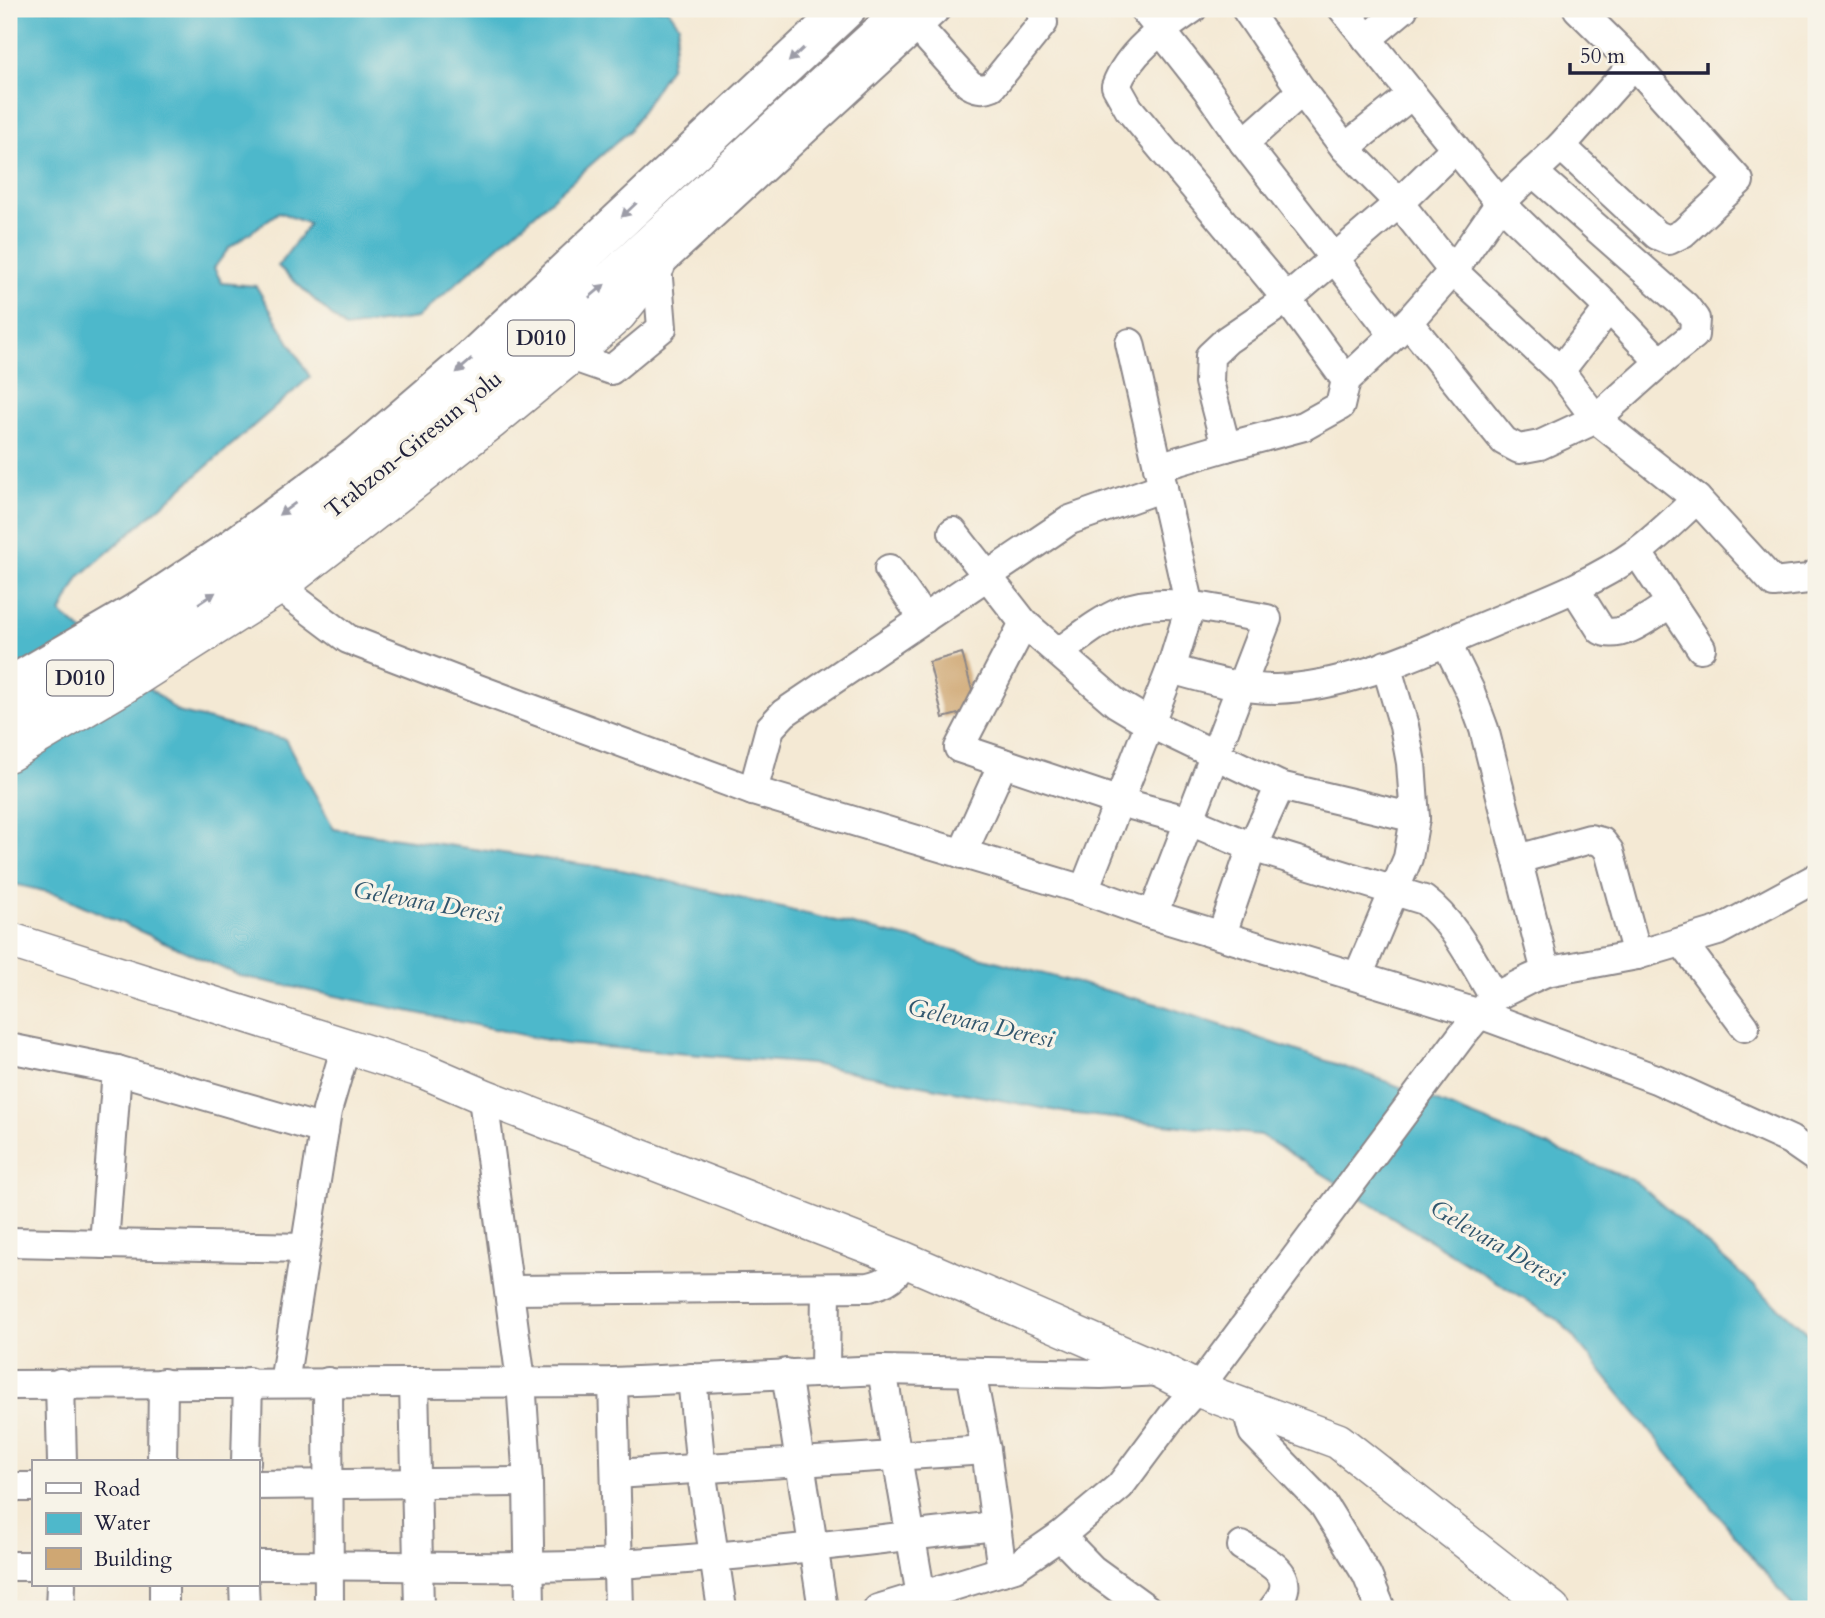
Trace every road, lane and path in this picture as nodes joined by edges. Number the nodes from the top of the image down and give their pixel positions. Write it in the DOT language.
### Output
graph roads {
  1 [pos="846,9"];
  2 [pos="1041,9"];
  3 [pos="1192,9"];
  4 [pos="1246,9"];
  5 [pos="1343,9"];
  6 [pos="1403,9"];
  7 [pos="1578,9"];
  8 [pos="920,14"];
  9 [pos="1152,19"];
  10 [pos="1367,39"];
  11 [pos="1634,64"];
  12 [pos="1302,91"];
  13 [pos="1411,95"];
  14 [pos="1244,143"];
  15 [pos="1561,146"];
  16 [pos="1345,148"];
  17 [pos="1455,148"];
  18 [pos="1533,172"];
  19 [pos="1399,203"];
  20 [pos="1500,203"];
  21 [pos="655,253"];
  22 [pos="1335,257"];
  23 [pos="1453,271"];
  24 [pos="1287,299"];
  25 [pos="1609,308"];
  26 [pos="1401,329"];
  27 [pos="1130,343"];
  28 [pos="1660,362"];
  29 [pos="1560,371"];
  30 [pos="1346,380"];
  31 [pos="1597,419"];
  32 [pos="1226,447"];
  33 [pos="1160,477"];
  34 [pos="1698,499"];
  35 [pos="953,532"];
  36 [pos="1637,552"];
  37 [pos="889,569"];
  38 [pos="1816,574"];
  39 [pos="987,577"];
  40 [pos="279,587"];
  41 [pos="1576,589"];
  42 [pos="1671,603"];
  43 [pos="1190,607"];
  44 [pos="924,619"];
  45 [pos="1024,623"];
  46 [pos="152,636"];
  47 [pos="1446,642"];
  48 [pos="1701,648"];
  49 [pos="1059,652"];
  50 [pos="1386,665"];
  51 [pos="1171,669"];
  52 [pos="9,687"];
  53 [pos="1241,688"];
  54 [pos="9,719"];
  55 [pos="1151,724"];
  56 [pos="9,754"];
  57 [pos="1217,754"];
  58 [pos="1003,763"];
  59 [pos="1280,786"];
  60 [pos="753,791"];
  61 [pos="1120,802"];
  62 [pos="1415,817"];
  63 [pos="1190,821"];
  64 [pos="1252,847"];
  65 [pos="962,854"];
  66 [pos="1518,859"];
  67 [pos="1816,878"];
  68 [pos="1084,890"];
  69 [pos="1394,890"];
  70 [pos="1153,915"];
  71 [pos="1222,934"];
  72 [pos="9,940"];
  73 [pos="1682,942"];
  74 [pos="1637,956"];
  75 [pos="1546,972"];
  76 [pos="1358,976"];
  77 [pos="1479,1015"];
  78 [pos="1745,1027"];
  79 [pos="346,1046"];
  80 [pos="9,1048"];
  81 [pos="117,1070"];
  82 [pos="485,1097"];
  83 [pos="324,1130"];
  84 [pos="1816,1158"];
  85 [pos="9,1242"];
  86 [pos="104,1244"];
  87 [pos="304,1248"];
  88 [pos="903,1259"];
  89 [pos="826,1287"];
  90 [pos="509,1290"];
  91 [pos="882,1370"];
  92 [pos="1162,1371"];
  93 [pos="825,1372"];
  94 [pos="971,1372"];
  95 [pos="786,1373"];
  96 [pos="692,1378"];
  97 [pos="521,1381"];
  98 [pos="248,1382"];
  99 [pos="284,1382"];
  100 [pos="328,1382"];
  101 [pos="613,1382"];
  102 [pos="60,1383"];
  103 [pos="163,1383"];
  104 [pos="414,1383"];
  105 [pos="1202,1384"];
  106 [pos="9,1385"];
  107 [pos="1249,1408"];
  108 [pos="986,1450"];
  109 [pos="897,1457"];
  110 [pos="62,1460"];
  111 [pos="162,1460"];
  112 [pos="246,1460"];
  113 [pos="800,1463"];
  114 [pos="701,1469"];
  115 [pos="616,1474"];
  116 [pos="528,1482"];
  117 [pos="259,1485"];
  118 [pos="327,1485"];
  119 [pos="416,1485"];
  120 [pos="9,1487"];
  121 [pos="32,1487"];
  122 [pos="996,1526"];
  123 [pos="911,1536"];
  124 [pos="1060,1536"];
  125 [pos="813,1546"];
  126 [pos="1242,1546"];
  127 [pos="713,1555"];
  128 [pos="618,1564"];
  129 [pos="259,1565"];
  130 [pos="329,1565"];
  131 [pos="9,1566"];
  132 [pos="32,1566"];
  133 [pos="418,1566"];
  134 [pos="530,1567"];
  135 [pos="1002,1571"];
  136 [pos="61,1586"];
  137 [pos="164,1586"];
  138 [pos="244,1586"];
  139 [pos="921,1596"];
  140 [pos="60,1609"];
  141 [pos="164,1609"];
  142 [pos="245,1609"];
  143 [pos="329,1609"];
  144 [pos="419,1609"];
  145 [pos="530,1609"];
  146 [pos="619,1609"];
  147 [pos="722,1609"];
  148 [pos="823,1609"];
  149 [pos="878,1609"];
  150 [pos="1147,1609"];
  151 [pos="1273,1609"];
  152 [pos="1381,1609"];
  153 [pos="1552,1609"];
  1 -- 46 [label="highway, Trabzon-Giresun yolu / D010, one-way"];
  2 -- 8 [label="street"];
  3 -- 9 [label="street"];
  4 -- 12 [label="street"];
  5 -- 10 [label="street"];
  6 -- 10 [label="street"];
  7 -- 11 [label="street"];
  8 -- 21 [label="highway, Trabzon-Giresun yolu / D010"];
  9 -- 14 [label="street"];
  9 -- 24 [label="street"];
  10 -- 13 [label="street"];
  11 -- 15 [label="street"];
  11 -- 15 [label="street"];
  12 -- 14 [label="street"];
  12 -- 16 [label="street"];
  13 -- 16 [label="street"];
  13 -- 17 [label="street"];
  14 -- 22 [label="street"];
  15 -- 18 [label="street"];
  16 -- 19 [label="street"];
  17 -- 19 [label="street"];
  17 -- 20 [label="street"];
  18 -- 20 [label="street"];
  18 -- 28 [label="street"];
  19 -- 22 [label="street"];
  19 -- 23 [label="street"];
  20 -- 23 [label="street"];
  20 -- 25 [label="street"];
  21 -- 40 [label="main road"];
  46 -- 21 [label="highway, Trabzon-Giresun yolu / D010, one-way"];
  22 -- 24 [label="street"];
  22 -- 26 [label="street"];
  23 -- 26 [label="street"];
  23 -- 29 [label="street"];
  24 -- 30 [label="street"];
  24 -- 32 [label="street"];
  25 -- 28 [label="street"];
  25 -- 29 [label="street"];
  26 -- 30 [label="street"];
  26 -- 31 [label="street"];
  27 -- 33 [label="street"];
  28 -- 31 [label="street"];
  29 -- 31 [label="street"];
  30 -- 32 [label="street"];
  31 -- 34 [label="street"];
  32 -- 33 [label="street"];
  33 -- 39 [label="street"];
  33 -- 43 [label="street"];
  34 -- 36 [label="street"];
  34 -- 38 [label="street"];
  35 -- 39 [label="street"];
  36 -- 41 [label="street"];
  36 -- 42 [label="street"];
  37 -- 44 [label="street"];
  39 -- 44 [label="street"];
  39 -- 45 [label="street"];
  40 -- 46 [label="main road"];
  40 -- 60 [label="street"];
  41 -- 42 [label="street"];
  41 -- 47 [label="street"];
  42 -- 48 [label="street"];
  43 -- 49 [label="street"];
  43 -- 51 [label="street"];
  43 -- 53 [label="street"];
  44 -- 60 [label="street"];
  45 -- 49 [label="street"];
  45 -- 58 [label="street"];
  46 -- 52 [label="highway, Trabzon-Giresun yolu / D010"];
  46 -- 54 [label="highway, Trabzon-Giresun yolu / D010"];
  46 -- 56 [label="main road"];
  47 -- 50 [label="street"];
  47 -- 66 [label="street"];
  49 -- 55 [label="street"];
  50 -- 53 [label="street"];
  50 -- 62 [label="street"];
  51 -- 53 [label="street"];
  51 -- 55 [label="street"];
  53 -- 57 [label="street"];
  55 -- 57 [label="street"];
  55 -- 61 [label="street"];
  57 -- 59 [label="street"];
  57 -- 63 [label="street"];
  58 -- 61 [label="street"];
  58 -- 65 [label="street"];
  59 -- 62 [label="street"];
  59 -- 64 [label="street"];
  60 -- 65 [label="street"];
  61 -- 63 [label="street"];
  61 -- 68 [label="street"];
  62 -- 69 [label="street"];
  63 -- 64 [label="street"];
  63 -- 70 [label="street"];
  64 -- 69 [label="street"];
  64 -- 71 [label="street"];
  65 -- 68 [label="street"];
  66 -- 74 [label="street"];
  66 -- 75 [label="street"];
  67 -- 73 [label="street"];
  68 -- 70 [label="street"];
  69 -- 76 [label="street"];
  69 -- 77 [label="street"];
  70 -- 71 [label="street"];
  71 -- 76 [label="street"];
  72 -- 79 [label="main road"];
  73 -- 74 [label="street"];
  73 -- 78 [label="street"];
  74 -- 75 [label="street"];
  75 -- 77 [label="street"];
  76 -- 77 [label="street"];
  77 -- 84 [label="street"];
  77 -- 105 [label="street"];
  79 -- 82 [label="main road"];
  79 -- 83 [label="street"];
  80 -- 81 [label="street"];
  81 -- 83 [label="street"];
  81 -- 86 [label="street"];
  82 -- 88 [label="main road"];
  82 -- 90 [label="street"];
  83 -- 87 [label="street"];
  85 -- 86 [label="street"];
  86 -- 87 [label="street"];
  87 -- 99 [label="street"];
  88 -- 89 [label="street"];
  88 -- 92 [label="main road"];
  89 -- 90 [label="street"];
  89 -- 93 [label="street"];
  90 -- 97 [label="street"];
  91 -- 93 [label="street"];
  91 -- 94 [label="street"];
  91 -- 109 [label="street"];
  92 -- 94 [label="street"];
  92 -- 105 [label="main road"];
  93 -- 95 [label="street"];
  94 -- 108 [label="street"];
  95 -- 96 [label="street"];
  95 -- 113 [label="street"];
  96 -- 101 [label="street"];
  96 -- 114 [label="street"];
  97 -- 101 [label="street"];
  97 -- 104 [label="street"];
  97 -- 116 [label="street"];
  98 -- 99 [label="street"];
  98 -- 103 [label="street"];
  98 -- 112 [label="street"];
  99 -- 100 [label="street"];
  100 -- 104 [label="street"];
  100 -- 118 [label="street"];
  101 -- 115 [label="street"];
  102 -- 103 [label="street"];
  102 -- 106 [label="street"];
  102 -- 110 [label="street"];
  103 -- 111 [label="street"];
  104 -- 119 [label="street"];
  105 -- 107 [label="main road"];
  105 -- 124 [label="street"];
  107 -- 152 [label="street"];
  107 -- 153 [label="main road"];
  108 -- 109 [label="street"];
  108 -- 122 [label="street"];
  109 -- 113 [label="street"];
  109 -- 123 [label="street"];
  113 -- 114 [label="street"];
  113 -- 125 [label="street"];
  114 -- 115 [label="street"];
  114 -- 127 [label="street"];
  115 -- 128 [label="street"];
  116 -- 119 [label="street"];
  116 -- 134 [label="street"];
  117 -- 118 [label="street"];
  118 -- 119 [label="street"];
  118 -- 130 [label="street"];
  119 -- 133 [label="street"];
  120 -- 121 [label="street"];
  122 -- 123 [label="street"];
  122 -- 135 [label="street"];
  123 -- 125 [label="street"];
  123 -- 139 [label="street"];
  124 -- 135 [label="street"];
  124 -- 150 [label="street"];
  125 -- 127 [label="street"];
  125 -- 148 [label="street"];
  126 -- 151 [label="street"];
  127 -- 128 [label="street"];
  127 -- 147 [label="street"];
  128 -- 134 [label="street"];
  128 -- 146 [label="street"];
  129 -- 130 [label="street"];
  130 -- 133 [label="street"];
  130 -- 143 [label="street"];
  131 -- 132 [label="street"];
  133 -- 134 [label="street"];
  133 -- 144 [label="street"];
  134 -- 145 [label="street"];
  135 -- 139 [label="street"];
  136 -- 140 [label="street"];
  137 -- 141 [label="street"];
  138 -- 142 [label="street"];
  139 -- 149 [label="street"];
}
